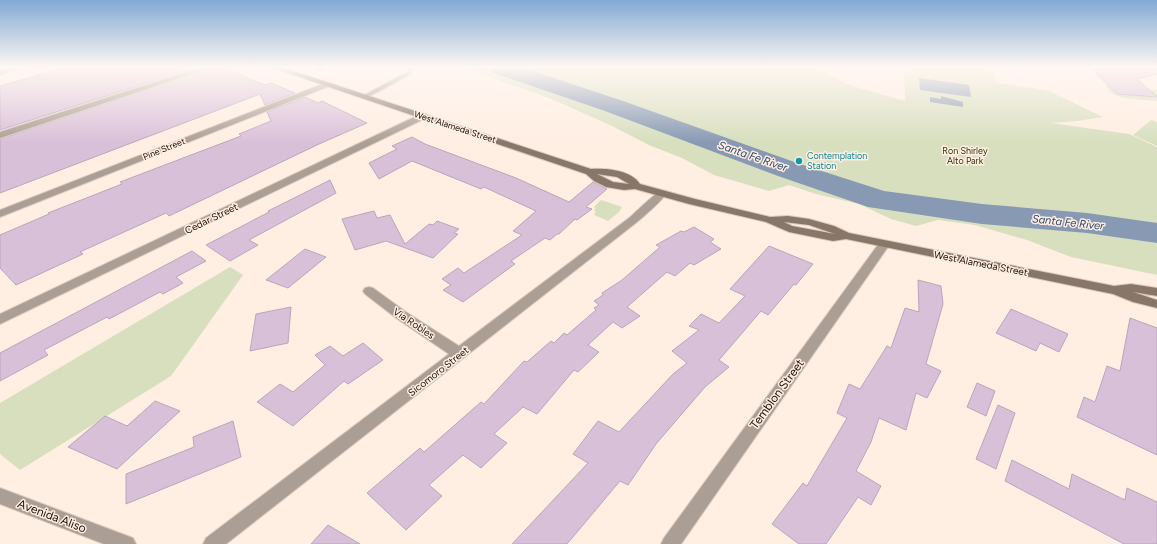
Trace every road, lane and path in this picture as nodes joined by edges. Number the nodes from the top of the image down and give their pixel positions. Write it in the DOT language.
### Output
graph roads {
  1 [pos="130,92"];
  2 [pos="309,92"];
  3 [pos="350,92"];
  4 [pos="373,92"];
  5 [pos="364,97"];
  6 [pos="422,116"];
  7 [pos="0,135"];
  8 [pos="661,194"];
  9 [pos="0,214"];
  10 [pos="884,244"];
  11 [pos="1116,290"];
  12 [pos="369,291"];
  13 [pos="1157,292"];
  14 [pos="1157,304"];
  15 [pos="0,319"];
  16 [pos="460,354"];
  17 [pos="0,496"];
  18 [pos="127,544"];
  19 [pos="212,544"];
  20 [pos="670,544"];
  1 -- 7 [label="street"];
  2 -- 9 [label="street, Pine Street"];
  3 -- 5 [label="street, West Alameda Street"];
  4 -- 5 [label="lane"];
  5 -- 6 [label="street, West Alameda Street"];
  6 -- 8 [label="street, West Alameda Street"];
  6 -- 15 [label="street, Cedar Street"];
  8 -- 10 [label="street, West Alameda Street"];
  8 -- 16 [label="street, Sicomoro Street"];
  10 -- 11 [label="street, West Alameda Street"];
  10 -- 20 [label="street, Temblon Street"];
  11 -- 13 [label="street, West Alameda Street"];
  11 -- 14 [label="street, West Alameda Street"];
  12 -- 16 [label="street, Via Robles"];
  16 -- 19 [label="street, Sicomoro Street"];
  17 -- 18 [label="street, Avenida Aliso"];
}
